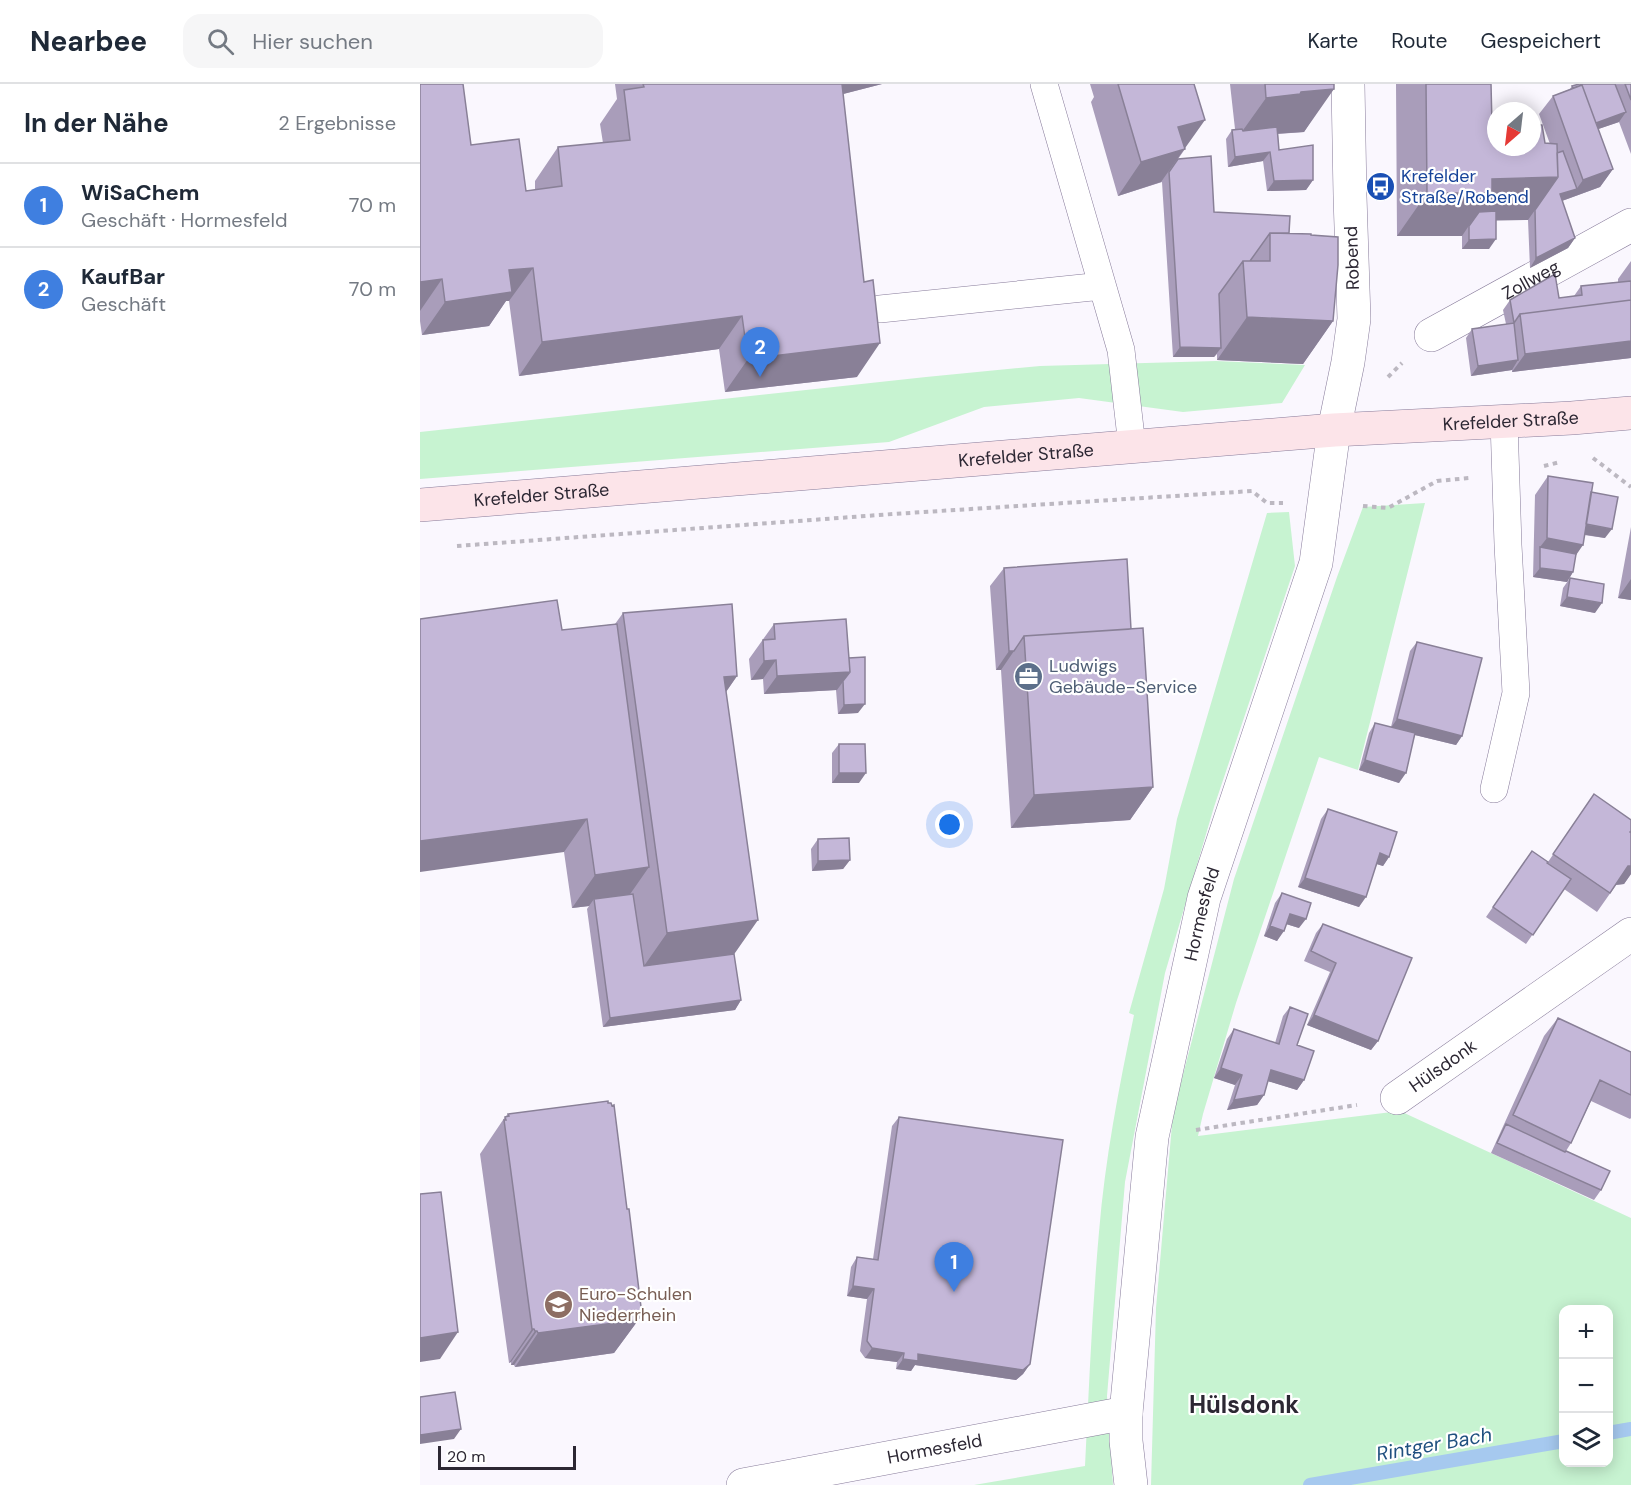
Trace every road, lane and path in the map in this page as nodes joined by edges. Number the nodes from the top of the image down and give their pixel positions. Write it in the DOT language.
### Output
graph roads {
  1 [pos="1044,84"];
  2 [pos="1348,84"];
  3 [pos="1631,225"];
  4 [pos="1102,286"];
  5 [pos="880,309"];
  6 [pos="1431,335"];
  7 [pos="1631,413"];
  8 [pos="1504,421"];
  9 [pos="1334,430"];
  10 [pos="1132,446"];
  11 [pos="1589,455"];
  12 [pos="1568,460"];
  13 [pos="1506,475"];
  14 [pos="1631,487"];
  15 [pos="1324,504"];
  16 [pos="420,505"];
  17 [pos="455,546"];
  18 [pos="1494,789"];
  19 [pos="1631,934"];
  20 [pos="1396,1098"];
  21 [pos="1152,1137"];
  22 [pos="1126,1427"];
  23 [pos="743,1485"];
  24 [pos="1131,1485"];
  1 -- 4 [label="lane"];
  2 -- 9 [label="street, Robend"];
  3 -- 6 [label="street, Zollweg"];
  4 -- 5 [label="lane"];
  4 -- 10 [label="lane"];
  7 -- 8 [label="main road, Krefelder Straße"];
  8 -- 9 [label="main road, Krefelder Straße"];
  8 -- 13 [label="lane"];
  9 -- 10 [label="main road, Krefelder Straße"];
  9 -- 15 [label="street, Hormesfeld"];
  10 -- 16 [label="main road, Krefelder Straße"];
  11 -- 14 [label="path"];
  12 -- 13 [label="path"];
  13 -- 15 [label="path"];
  13 -- 18 [label="lane"];
  15 -- 17 [label="path"];
  15 -- 21 [label="street, Hormesfeld"];
  19 -- 20 [label="street, Hülsdonk"];
  20 -- 21 [label="path, Hülsdonk"];
  21 -- 22 [label="street, Hormesfeld"];
  22 -- 23 [label="street, Hormesfeld"];
  22 -- 24 [label="street, Hormesfeld"];
}
